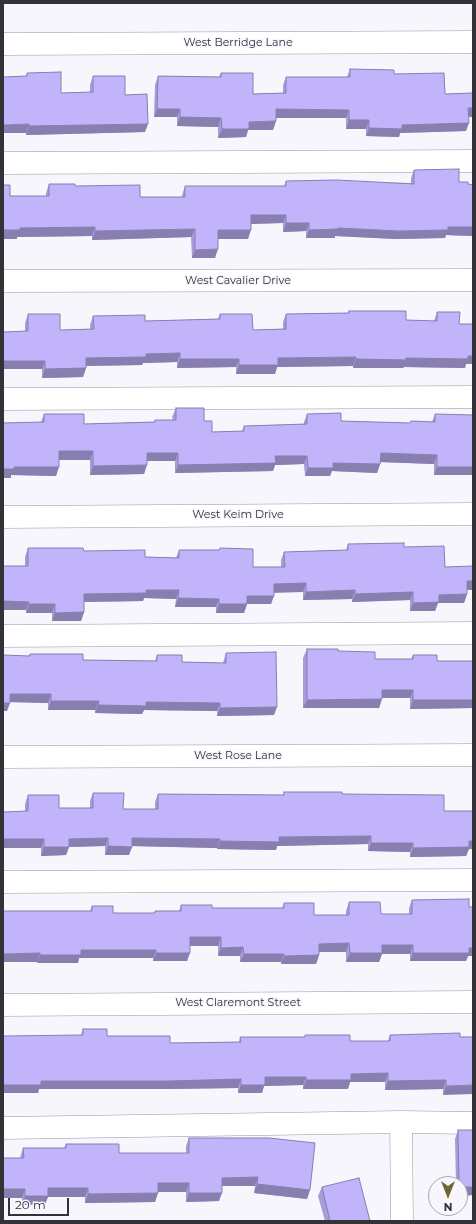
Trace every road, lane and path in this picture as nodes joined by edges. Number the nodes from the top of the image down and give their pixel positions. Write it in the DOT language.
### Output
graph roads {
  1 [pos="473,42"];
  2 [pos="3,44"];
  3 [pos="473,161"];
  4 [pos="3,164"];
  5 [pos="473,280"];
  6 [pos="3,281"];
  7 [pos="473,397"];
  8 [pos="3,399"];
  9 [pos="473,514"];
  10 [pos="3,517"];
  11 [pos="473,633"];
  12 [pos="3,636"];
  13 [pos="473,755"];
  14 [pos="3,757"];
  15 [pos="473,880"];
  16 [pos="3,882"];
  17 [pos="473,1002"];
  18 [pos="3,1005"];
  19 [pos="401,1122"];
  20 [pos="473,1123"];
  21 [pos="3,1128"];
  22 [pos="402,1221"];
  1 -- 2 [label="street, West Berridge Lane"];
  3 -- 4 [label="street"];
  5 -- 6 [label="street, West Cavalier Drive"];
  7 -- 8 [label="street"];
  9 -- 10 [label="street, West Keim Drive"];
  11 -- 12 [label="street"];
  13 -- 14 [label="street, West Rose Lane"];
  15 -- 16 [label="street"];
  17 -- 18 [label="street, West Claremont Street"];
  19 -- 20 [label="street"];
  19 -- 21 [label="street"];
  19 -- 22 [label="street"];
}
